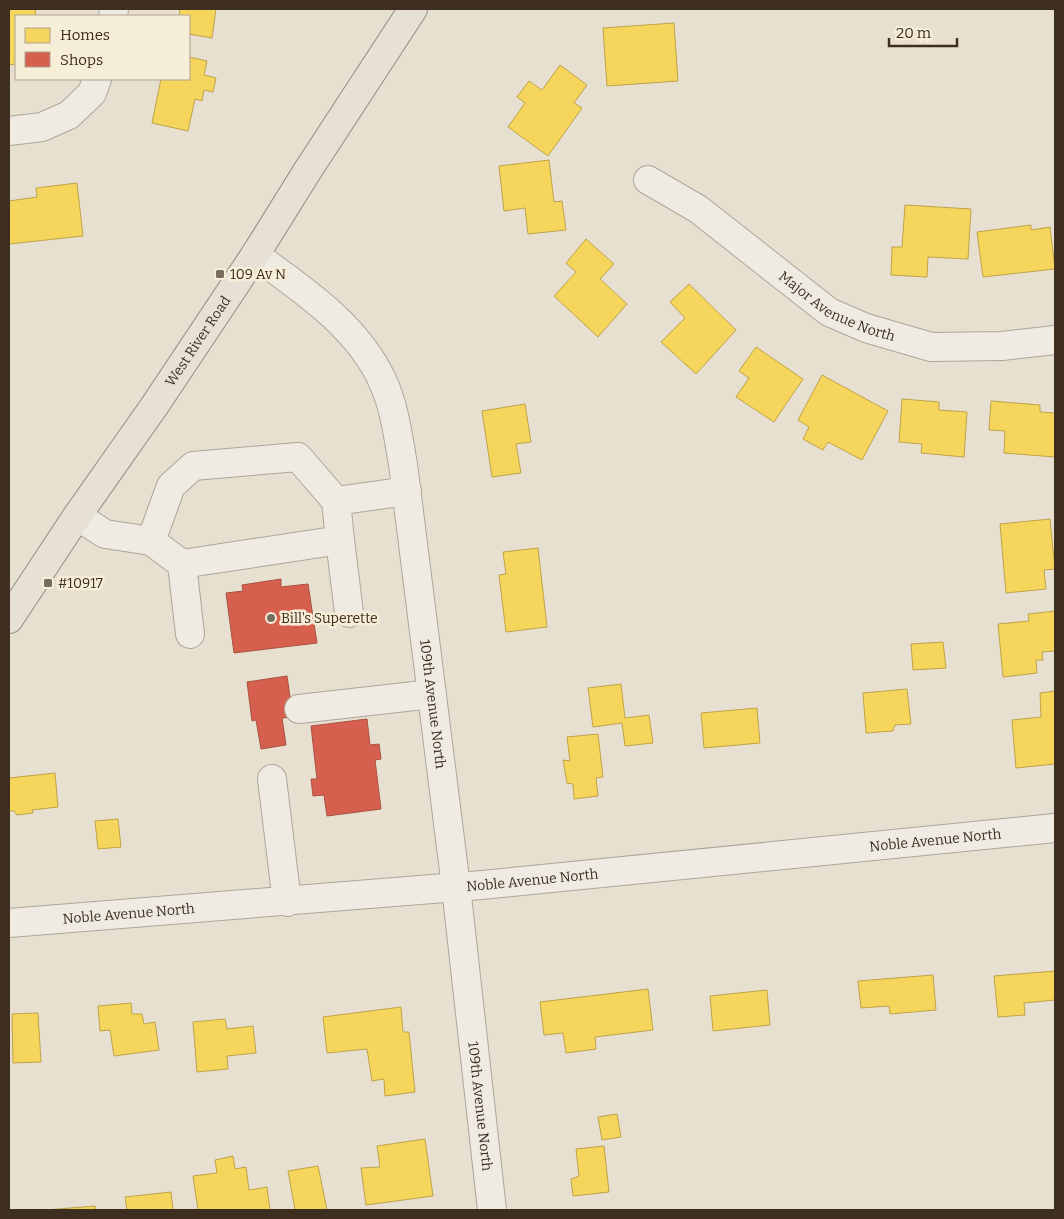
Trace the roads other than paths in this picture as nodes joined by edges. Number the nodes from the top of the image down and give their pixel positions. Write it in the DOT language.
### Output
graph roads {
  1 [pos="413,9"];
  2 [pos="97,80"];
  3 [pos="9,131"];
  4 [pos="648,180"];
  5 [pos="255,255"];
  6 [pos="1055,340"];
  7 [pos="407,491"];
  8 [pos="336,501"];
  9 [pos="77,516"];
  10 [pos="340,540"];
  11 [pos="151,541"];
  12 [pos="182,564"];
  13 [pos="349,613"];
  14 [pos="9,619"];
  15 [pos="190,634"];
  16 [pos="432,694"];
  17 [pos="299,709"];
  18 [pos="272,779"];
  19 [pos="1055,828"];
  20 [pos="456,887"];
  21 [pos="287,902"];
  22 [pos="9,923"];
  23 [pos="492,1210"];
  1 -- 5 [label="main road, West River Road"];
  2 -- 3 [label="street"];
  4 -- 6 [label="street, Major Avenue North"];
  5 -- 7 [label="street, 109th Avenue North"];
  5 -- 9 [label="main road, West River Road"];
  7 -- 8 [label="street"];
  7 -- 16 [label="street, 109th Avenue North"];
  8 -- 10 [label="street"];
  8 -- 11 [label="street"];
  9 -- 11 [label="street"];
  9 -- 14 [label="main road, West River Road"];
  10 -- 12 [label="street"];
  10 -- 13 [label="street"];
  11 -- 12 [label="street"];
  12 -- 15 [label="street"];
  16 -- 17 [label="street"];
  16 -- 20 [label="street, 109th Avenue North"];
  18 -- 21 [label="street"];
  19 -- 20 [label="street, Noble Avenue North"];
  20 -- 21 [label="street, Noble Avenue North"];
  20 -- 23 [label="street, 109th Avenue North"];
  21 -- 22 [label="street, Noble Avenue North"];
}
